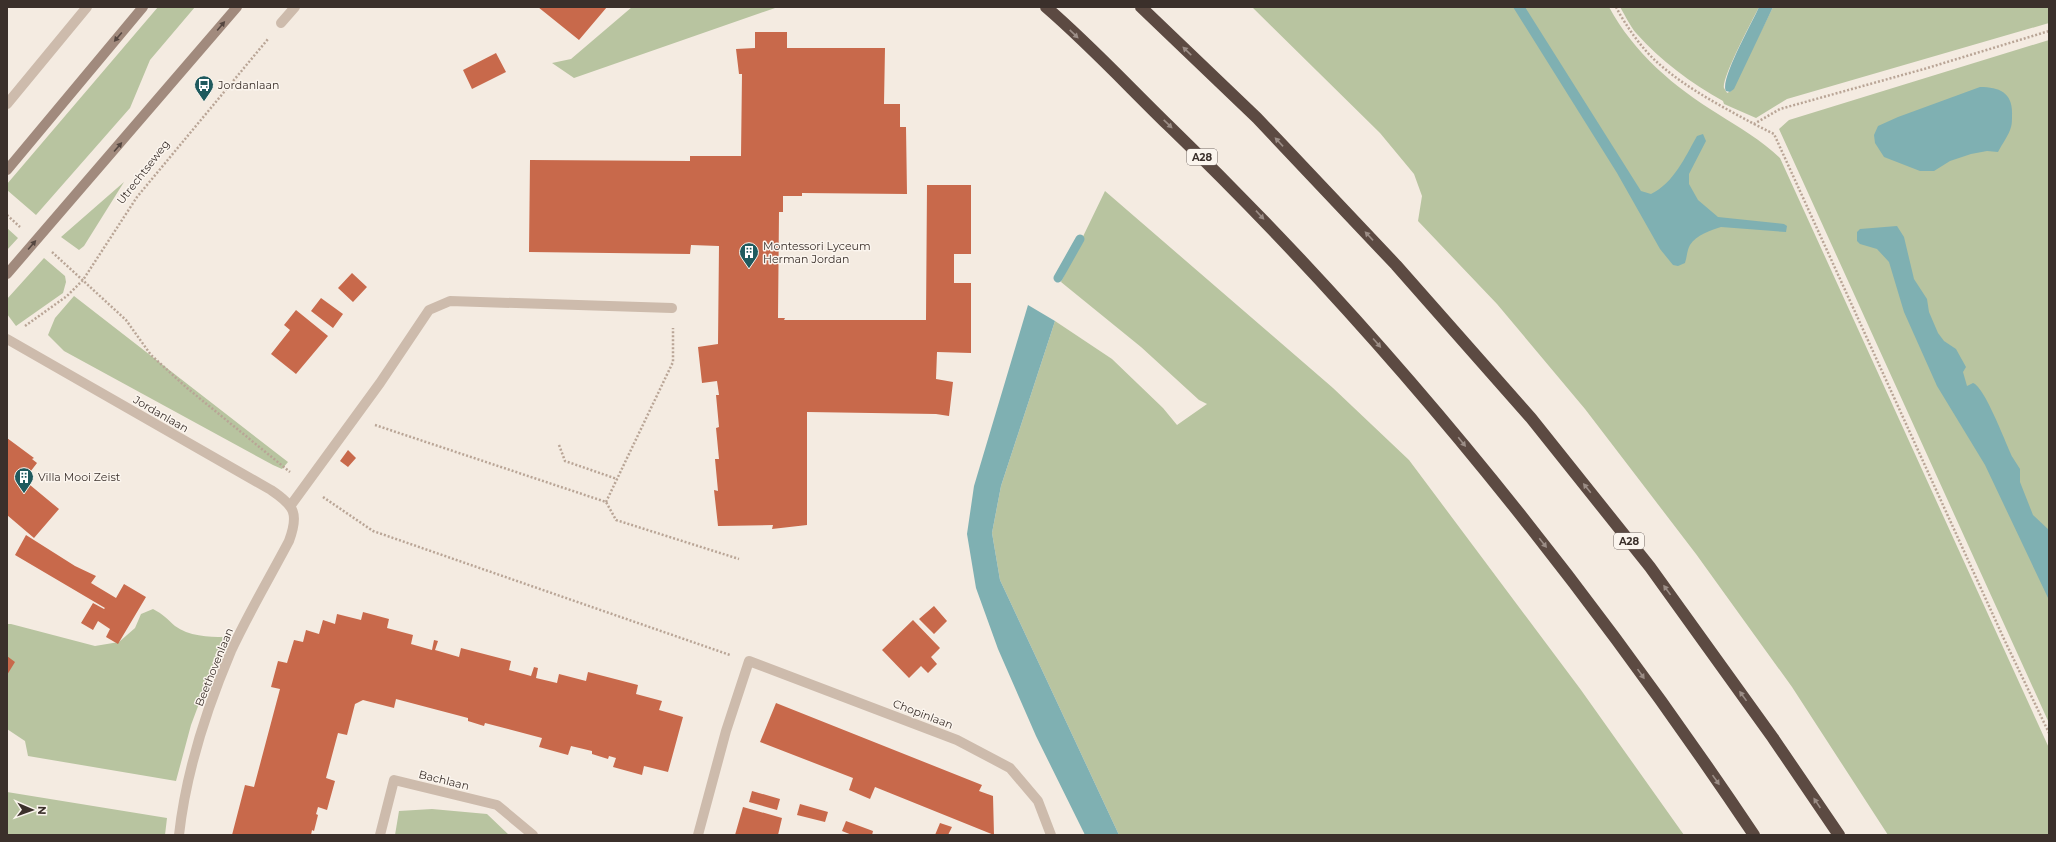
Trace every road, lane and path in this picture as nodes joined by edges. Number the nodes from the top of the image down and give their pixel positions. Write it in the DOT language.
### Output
graph roads {
  1 [pos="87,7"];
  2 [pos="143,7"];
  3 [pos="237,7"];
  4 [pos="295,7"];
  5 [pos="1046,7"];
  6 [pos="1141,7"];
  7 [pos="1616,7"];
  8 [pos="282,23"];
  9 [pos="2049,31"];
  10 [pos="7,104"];
  11 [pos="1754,124"];
  12 [pos="7,170"];
  13 [pos="7,274"];
  14 [pos="83,280"];
  15 [pos="672,308"];
  16 [pos="9,340"];
  17 [pos="356,418"];
  18 [pos="558,445"];
  19 [pos="617,479"];
  20 [pos="306,485"];
  21 [pos="606,502"];
  22 [pos="291,505"];
  23 [pos="739,559"];
  24 [pos="749,661"];
  25 [pos="2049,733"];
  26 [pos="179,835"];
  27 [pos="380,835"];
  28 [pos="534,835"];
  29 [pos="698,835"];
  30 [pos="1051,835"];
  31 [pos="1754,835"];
  32 [pos="1839,835"];
  1 -- 10 [label="street"];
  2 -- 12 [label="main road, one-way"];
  13 -- 3 [label="main road, one-way"];
  4 -- 8 [label="street"];
  5 -- 31 [label="highway, A28, one-way"];
  32 -- 6 [label="highway, A28, one-way"];
  7 -- 11 [label="path"];
  8 -- 14 [label="path, Utrechtseweg"];
  9 -- 11 [label="path"];
  11 -- 25 [label="path"];
  14 -- 16 [label="path, Utrechtseweg"];
  14 -- 20 [label="path"];
  15 -- 17 [label="street"];
  15 -- 19 [label="path"];
  16 -- 22 [label="street, Jordanlaan"];
  17 -- 20 [label="street"];
  17 -- 21 [label="path"];
  18 -- 19 [label="path"];
  19 -- 21 [label="path"];
  20 -- 22 [label="street"];
  20 -- 24 [label="path"];
  21 -- 23 [label="path"];
  22 -- 26 [label="street, Beethovenlaan"];
  24 -- 29 [label="street"];
  24 -- 30 [label="street, Chopinlaan"];
  27 -- 28 [label="street, Bachlaan"];
}
